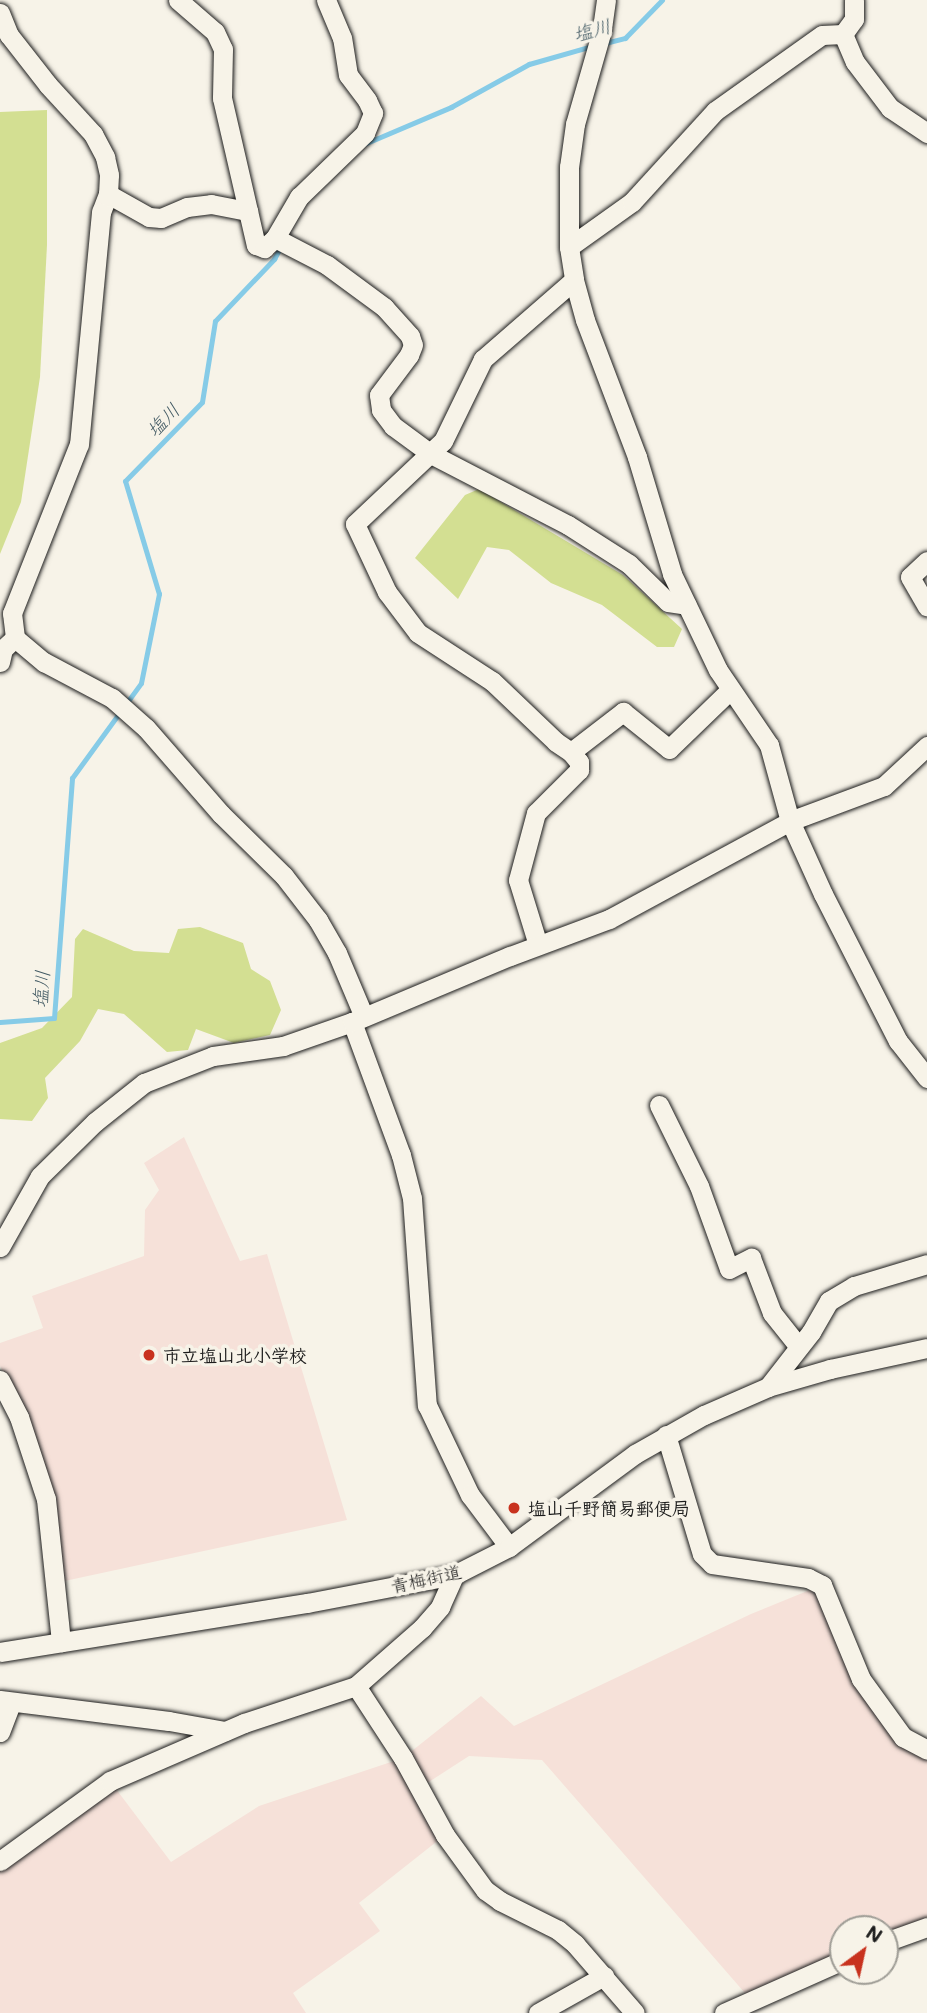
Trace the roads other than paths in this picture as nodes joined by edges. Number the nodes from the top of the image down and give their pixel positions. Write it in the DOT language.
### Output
graph roads {
  1 [pos="177,0"];
  2 [pos="326,0"];
  3 [pos="606,0"];
  4 [pos="854,0"];
  5 [pos="0,13"];
  6 [pos="843,34"];
  7 [pos="927,133"];
  8 [pos="108,194"];
  9 [pos="248,211"];
  10 [pos="283,242"];
  11 [pos="569,247"];
  12 [pos="573,280"];
  13 [pos="431,454"];
  14 [pos="927,561"];
  15 [pos="687,605"];
  16 [pos="927,606"];
  17 [pos="15,638"];
  18 [pos="0,662"];
  19 [pos="730,690"];
  20 [pos="927,746"];
  21 [pos="571,752"];
  22 [pos="790,821"];
  23 [pos="538,945"];
  24 [pos="358,1020"];
  25 [pos="927,1077"];
  26 [pos="659,1105"];
  27 [pos="0,1247"];
  28 [pos="927,1264"];
  29 [pos="799,1348"];
  30 [pos="927,1348"];
  31 [pos="0,1380"];
  32 [pos="768,1387"];
  33 [pos="666,1435"];
  34 [pos="509,1547"];
  35 [pos="454,1575"];
  36 [pos="61,1642"];
  37 [pos="0,1652"];
  38 [pos="356,1686"];
  39 [pos="6,1701"];
  40 [pos="225,1731"];
  41 [pos="0,1732"];
  42 [pos="927,1750"];
  43 [pos="0,1861"];
  44 [pos="927,1927"];
  45 [pos="899,1937"];
  46 [pos="829,1966"];
  47 [pos="604,1976"];
  48 [pos="538,2013"];
  49 [pos="635,2013"];
  50 [pos="724,2013"];
  1 -- 9 [label="street"];
  2 -- 10 [label="street"];
  3 -- 11 [label="street"];
  4 -- 6 [label="street"];
  5 -- 8 [label="street"];
  6 -- 7 [label="street"];
  6 -- 11 [label="street"];
  8 -- 9 [label="street"];
  8 -- 17 [label="street"];
  9 -- 10 [label="street"];
  10 -- 13 [label="street"];
  11 -- 12 [label="street"];
  12 -- 13 [label="street"];
  12 -- 15 [label="street"];
  13 -- 15 [label="street"];
  13 -- 21 [label="street"];
  14 -- 16 [label="street"];
  15 -- 19 [label="street"];
  17 -- 18 [label="street"];
  17 -- 24 [label="street"];
  19 -- 21 [label="street"];
  19 -- 22 [label="street"];
  20 -- 22 [label="street"];
  21 -- 23 [label="street"];
  22 -- 23 [label="street"];
  22 -- 25 [label="street"];
  23 -- 24 [label="street"];
  24 -- 27 [label="street"];
  24 -- 34 [label="street"];
  26 -- 29 [label="street"];
  28 -- 29 [label="street"];
  29 -- 32 [label="street"];
  30 -- 32 [label="street, 青梅街道"];
  31 -- 36 [label="street"];
  32 -- 33 [label="street, 青梅街道"];
  33 -- 34 [label="street, 青梅街道"];
  33 -- 42 [label="street"];
  34 -- 35 [label="street, 青梅街道"];
  35 -- 36 [label="street, 青梅街道"];
  35 -- 38 [label="street"];
  36 -- 37 [label="street, 青梅街道"];
  38 -- 40 [label="street"];
  38 -- 47 [label="street"];
  39 -- 40 [label="street"];
  39 -- 41 [label="street"];
  40 -- 43 [label="street"];
  44 -- 45 [label="street"];
  46 -- 50 [label="street"];
  47 -- 48 [label="street"];
  47 -- 49 [label="street"];
}
